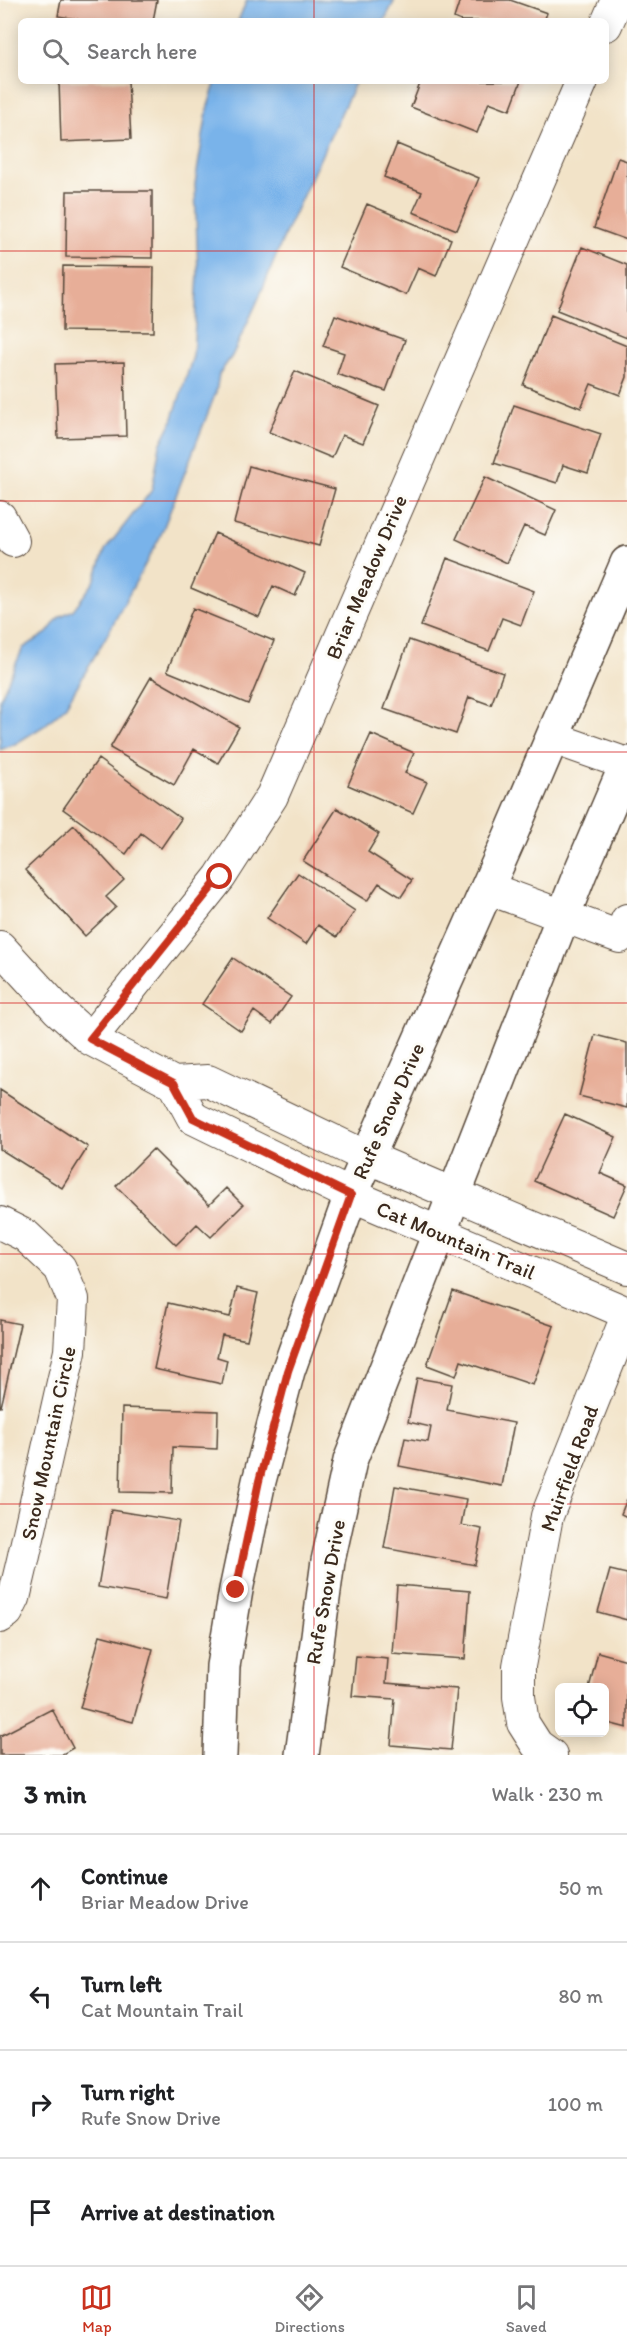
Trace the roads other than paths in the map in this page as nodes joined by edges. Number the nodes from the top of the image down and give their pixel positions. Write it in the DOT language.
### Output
graph roads {
  1 [pos="617,0"];
  2 [pos="609,19"];
  3 [pos="581,84"];
  4 [pos="627,563"];
  5 [pos="553,738"];
  6 [pos="627,764"];
  7 [pos="487,888"];
  8 [pos="563,917"];
  9 [pos="627,920"];
  10 [pos="0,947"];
  11 [pos="90,1039"];
  12 [pos="174,1083"];
  13 [pos="367,1157"];
  14 [pos="351,1195"];
  15 [pos="455,1196"];
  16 [pos="0,1223"];
  17 [pos="440,1232"];
  18 [pos="627,1268"];
  19 [pos="627,1314"];
  20 [pos="0,1617"];
  21 [pos="220,1755"];
  22 [pos="302,1755"];
  23 [pos="551,1755"];
  1 -- 2 [label="street"];
  3 -- 11 [label="street, Briar Meadow Drive"];
  4 -- 5 [label="main road, Rufe Snow Drive"];
  5 -- 6 [label="street"];
  5 -- 7 [label="main road, Rufe Snow Drive"];
  6 -- 8 [label="main road, Rufe Snow Drive"];
  7 -- 8 [label="street"];
  7 -- 13 [label="main road, Rufe Snow Drive"];
  8 -- 9 [label="street"];
  8 -- 15 [label="main road, Rufe Snow Drive"];
  10 -- 11 [label="street"];
  11 -- 12 [label="street"];
  12 -- 13 [label="street, Cat Mountain Trail"];
  12 -- 14 [label="street, Cat Mountain Trail"];
  13 -- 14 [label="main road, Rufe Snow Drive"];
  13 -- 15 [label="street, Cat Mountain Trail"];
  14 -- 17 [label="street, Cat Mountain Trail"];
  14 -- 21 [label="main road, Rufe Snow Drive"];
  15 -- 17 [label="main road, Rufe Snow Drive"];
  15 -- 18 [label="street, Cat Mountain Trail"];
  16 -- 20 [label="street, Snow Mountain Circle"];
  17 -- 19 [label="street, Cat Mountain Trail"];
  17 -- 22 [label="main road, Rufe Snow Drive"];
  19 -- 23 [label="street, Muirfield Road"];
}
